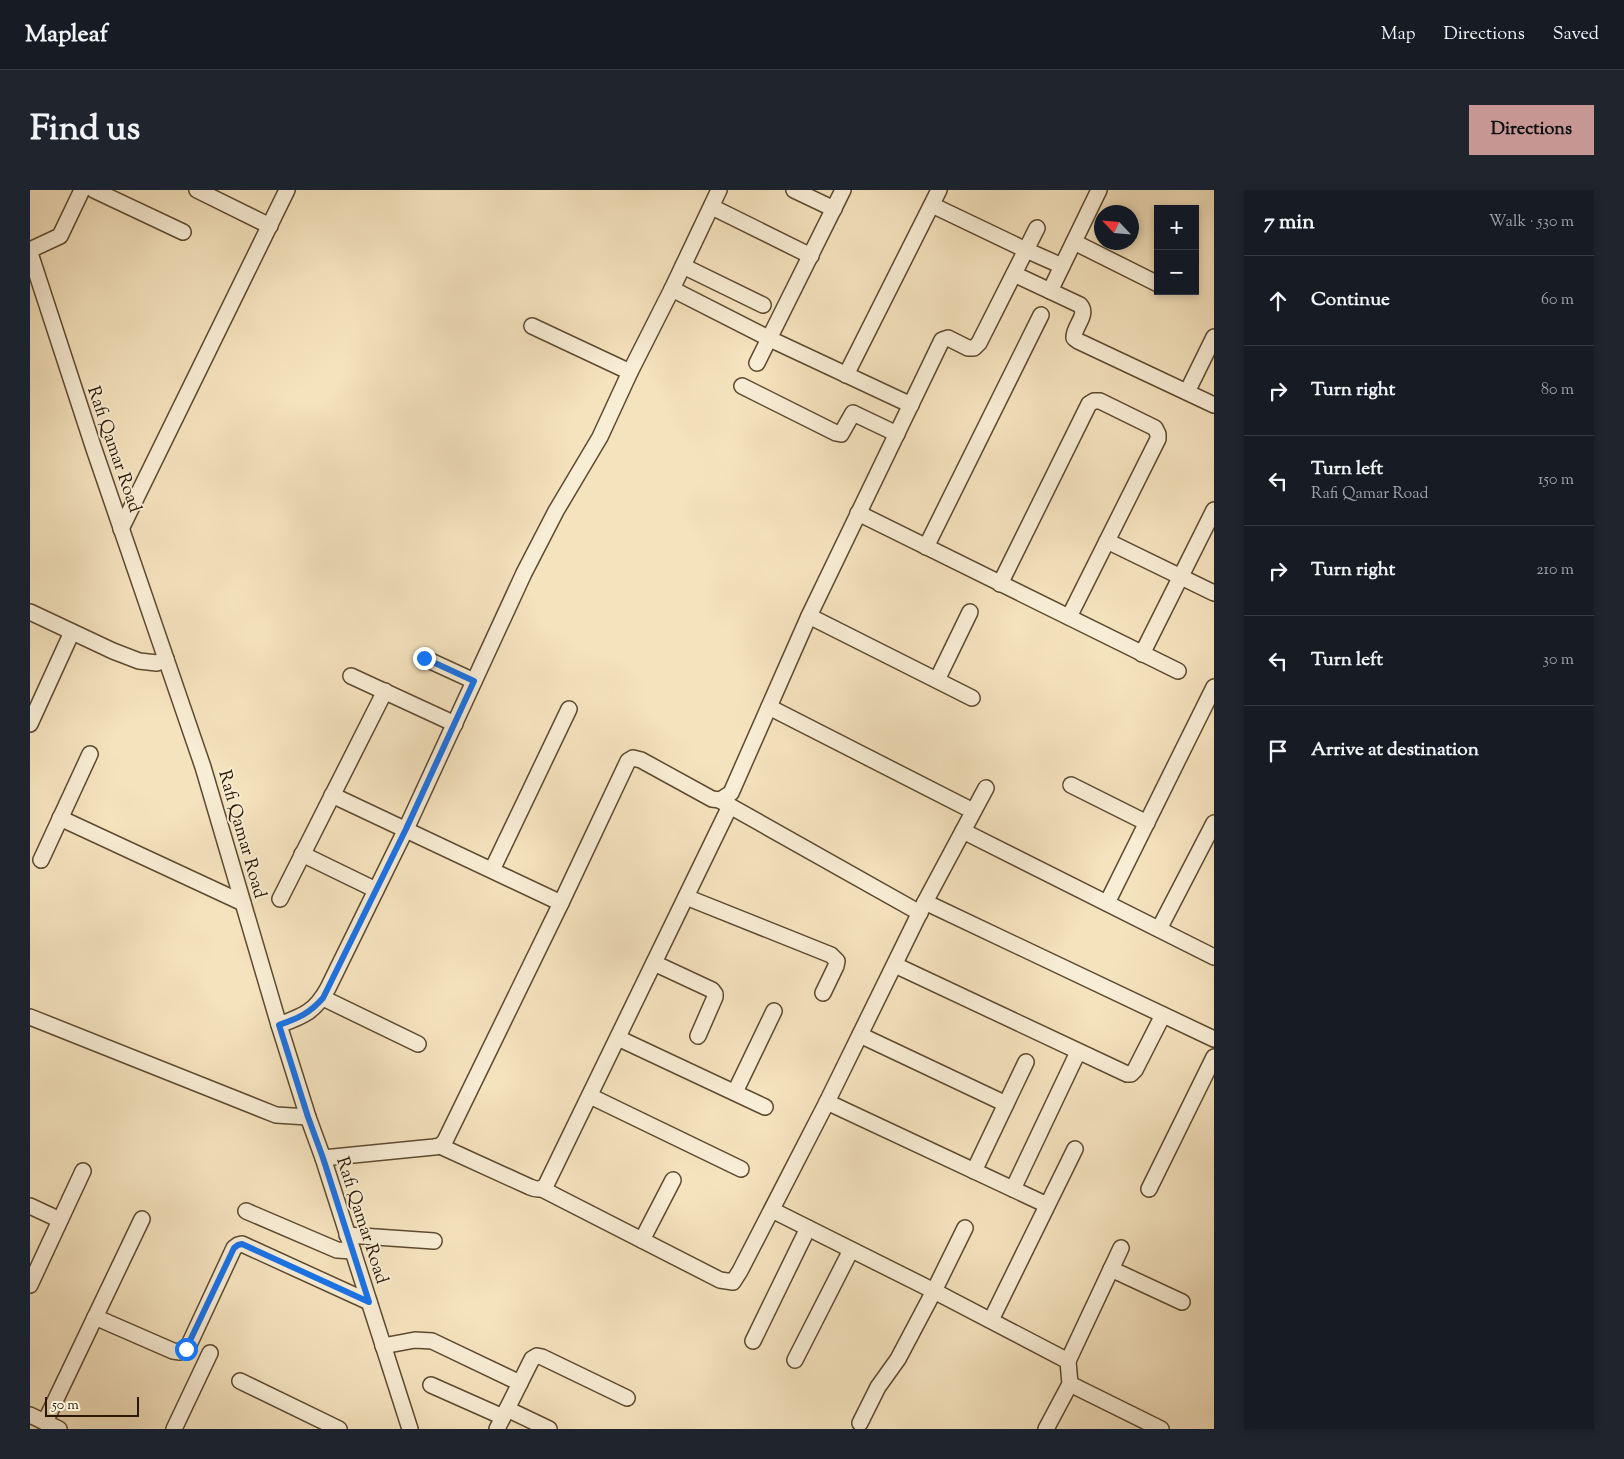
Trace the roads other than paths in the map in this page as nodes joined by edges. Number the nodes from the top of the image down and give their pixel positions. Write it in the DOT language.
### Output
graph roads {
  1 [pos="82,190"];
  2 [pos="94,190"];
  3 [pos="197,190"];
  4 [pos="287,190"];
  5 [pos="719,190"];
  6 [pos="794,190"];
  7 [pos="843,190"];
  8 [pos="939,190"];
  9 [pos="1099,190"];
  10 [pos="932,205"];
  11 [pos="712,206"];
  12 [pos="834,209"];
  13 [pos="270,226"];
  14 [pos="1037,228"];
  15 [pos="183,232"];
  16 [pos="1074,242"];
  17 [pos="1026,250"];
  18 [pos="30,252"];
  19 [pos="811,256"];
  20 [pos="683,266"];
  21 [pos="1062,266"];
  22 [pos="1014,274"];
  23 [pos="1154,282"];
  24 [pos="672,289"];
  25 [pos="1050,291"];
  26 [pos="763,305"];
  27 [pos="1041,315"];
  28 [pos="532,326"];
  29 [pos="1214,337"];
  30 [pos="770,339"];
  31 [pos="757,363"];
  32 [pos="630,372"];
  33 [pos="846,375"];
  34 [pos="742,386"];
  35 [pos="1187,392"];
  36 [pos="1214,405"];
  37 [pos="911,406"];
  38 [pos="897,434"];
  39 [pos="1214,510"];
  40 [pos="858,513"];
  41 [pos="122,529"];
  42 [pos="1107,541"];
  43 [pos="926,547"];
  44 [pos="1180,577"];
  45 [pos="1000,584"];
  46 [pos="1214,593"];
  47 [pos="30,612"];
  48 [pos="970,612"];
  49 [pos="809,616"];
  50 [pos="1070,617"];
  51 [pos="72,632"];
  52 [pos="1142,654"];
  53 [pos="424,658"];
  54 [pos="166,659"];
  55 [pos="1178,671"];
  56 [pos="351,676"];
  57 [pos="937,680"];
  58 [pos="474,681"];
  59 [pos="1214,688"];
  60 [pos="385,691"];
  61 [pos="972,698"];
  62 [pos="770,707"];
  63 [pos="570,709"];
  64 [pos="30,724"];
  65 [pos="455,724"];
  66 [pos="90,754"];
  67 [pos="1071,785"];
  68 [pos="986,788"];
  69 [pos="332,795"];
  70 [pos="725,803"];
  71 [pos="973,811"];
  72 [pos="60,818"];
  73 [pos="1214,822"];
  74 [pos="1147,823"];
  75 [pos="406,829"];
  76 [pos="963,831"];
  77 [pos="1209,844"];
  78 [pos="302,854"];
  79 [pos="41,860"];
  80 [pos="492,870"];
  81 [pos="376,890"];
  82 [pos="686,897"];
  83 [pos="280,899"];
  84 [pos="243,903"];
  85 [pos="561,903"];
  86 [pos="1108,903"];
  87 [pos="923,908"];
  88 [pos="1159,929"];
  89 [pos="1214,957"];
  90 [pos="654,963"];
  91 [pos="895,966"];
  92 [pos="823,993"];
  93 [pos="323,998"];
  94 [pos="774,1011"];
  95 [pos="1163,1015"];
  96 [pos="30,1017"];
  97 [pos="279,1025"];
  98 [pos="860,1035"];
  99 [pos="698,1036"];
  100 [pos="618,1038"];
  101 [pos="1214,1039"];
  102 [pos="418,1044"];
  103 [pos="1078,1052"];
  104 [pos="1214,1057"];
  105 [pos="1026,1062"];
  106 [pos="735,1092"];
  107 [pos="590,1096"];
  108 [pos="827,1102"];
  109 [pos="1006,1104"];
  110 [pos="765,1106"];
  111 [pos="308,1117"];
  112 [pos="440,1146"];
  113 [pos="1075,1148"];
  114 [pos="323,1158"];
  115 [pos="741,1169"];
  116 [pos="83,1171"];
  117 [pos="974,1171"];
  118 [pos="673,1180"];
  119 [pos="542,1189"];
  120 [pos="1013,1189"];
  121 [pos="1149,1189"];
  122 [pos="1047,1205"];
  123 [pos="30,1206"];
  124 [pos="772,1210"];
  125 [pos="246,1211"];
  126 [pos="142,1219"];
  127 [pos="60,1220"];
  128 [pos="808,1228"];
  129 [pos="965,1228"];
  130 [pos="347,1235"];
  131 [pos="642,1240"];
  132 [pos="434,1241"];
  133 [pos="1121,1248"];
  134 [pos="851,1250"];
  135 [pos="352,1251"];
  136 [pos="1111,1269"];
  137 [pos="30,1285"];
  138 [pos="934,1291"];
  139 [pos="369,1302"];
  140 [pos="1182,1302"];
  141 [pos="95,1317"];
  142 [pos="991,1320"];
  143 [pos="754,1341"];
  144 [pos="383,1346"];
  145 [pos="210,1353"];
  146 [pos="795,1360"];
  147 [pos="1068,1360"];
  148 [pos="240,1381"];
  149 [pos="520,1383"];
  150 [pos="1070,1384"];
  151 [pos="431,1385"];
  152 [pos="627,1398"];
  153 [pos="30,1415"];
  154 [pos="503,1418"];
  155 [pos="860,1423"];
  156 [pos="52,1426"];
  157 [pos="174,1429"];
  158 [pos="339,1429"];
  159 [pos="410,1429"];
  160 [pos="549,1429"];
  161 [pos="1046,1429"];
  162 [pos="1161,1429"];
  1 -- 18 [label="street"];
  2 -- 15 [label="street"];
  3 -- 13 [label="street"];
  4 -- 13 [label="street"];
  5 -- 11 [label="street"];
  6 -- 12 [label="street"];
  7 -- 12 [label="street"];
  8 -- 10 [label="street"];
  9 -- 16 [label="street"];
  10 -- 17 [label="street"];
  10 -- 33 [label="street"];
  11 -- 19 [label="street"];
  11 -- 20 [label="street"];
  12 -- 19 [label="street"];
  13 -- 41 [label="street"];
  14 -- 17 [label="street"];
  16 -- 21 [label="street"];
  16 -- 23 [label="street"];
  17 -- 21 [label="street"];
  17 -- 22 [label="street"];
  18 -- 41 [label="street, Rafi Qamar Road"];
  19 -- 30 [label="street"];
  20 -- 24 [label="street"];
  20 -- 26 [label="street"];
  21 -- 25 [label="street"];
  22 -- 25 [label="street"];
  22 -- 37 [label="street"];
  24 -- 30 [label="street"];
  24 -- 32 [label="street"];
  25 -- 35 [label="street"];
  27 -- 43 [label="street"];
  28 -- 32 [label="street"];
  29 -- 35 [label="street"];
  30 -- 31 [label="street"];
  30 -- 33 [label="street"];
  32 -- 58 [label="street"];
  33 -- 37 [label="street"];
  34 -- 38 [label="street"];
  35 -- 36 [label="street"];
  37 -- 38 [label="street"];
  38 -- 40 [label="street"];
  39 -- 44 [label="street"];
  40 -- 43 [label="street"];
  40 -- 49 [label="street"];
  41 -- 54 [label="street, Rafi Qamar Road"];
  42 -- 44 [label="street"];
  42 -- 45 [label="street"];
  42 -- 50 [label="street"];
  43 -- 45 [label="street"];
  44 -- 46 [label="street"];
  44 -- 52 [label="street"];
  45 -- 50 [label="street"];
  47 -- 51 [label="street"];
  48 -- 57 [label="street"];
  49 -- 57 [label="street"];
  49 -- 62 [label="street"];
  50 -- 52 [label="street"];
  51 -- 54 [label="street"];
  51 -- 64 [label="street"];
  52 -- 55 [label="street"];
  53 -- 58 [label="street"];
  54 -- 84 [label="street, Rafi Qamar Road"];
  56 -- 60 [label="street"];
  57 -- 61 [label="street"];
  58 -- 65 [label="street"];
  59 -- 74 [label="street"];
  60 -- 65 [label="street"];
  60 -- 69 [label="street"];
  62 -- 70 [label="street"];
  62 -- 71 [label="street"];
  63 -- 80 [label="street"];
  65 -- 75 [label="street"];
  66 -- 72 [label="street"];
  67 -- 74 [label="street"];
  68 -- 71 [label="street"];
  69 -- 75 [label="street"];
  69 -- 78 [label="street"];
  70 -- 82 [label="street"];
  70 -- 85 [label="street"];
  70 -- 87 [label="street"];
  71 -- 76 [label="street"];
  72 -- 79 [label="street"];
  72 -- 84 [label="street"];
  73 -- 77 [label="street"];
  74 -- 86 [label="street"];
  75 -- 80 [label="street"];
  75 -- 81 [label="street"];
  76 -- 86 [label="street"];
  76 -- 87 [label="street"];
  77 -- 88 [label="street"];
  78 -- 81 [label="street"];
  78 -- 83 [label="street"];
  80 -- 85 [label="street"];
  81 -- 93 [label="street"];
  82 -- 90 [label="street"];
  82 -- 92 [label="street"];
  84 -- 97 [label="street, Rafi Qamar Road"];
  85 -- 112 [label="street"];
  86 -- 88 [label="street"];
  87 -- 91 [label="street"];
  87 -- 95 [label="street"];
  88 -- 89 [label="street"];
  90 -- 99 [label="street"];
  90 -- 100 [label="street"];
  91 -- 98 [label="street"];
  91 -- 103 [label="street"];
  93 -- 97 [label="street"];
  93 -- 102 [label="street"];
  94 -- 106 [label="street"];
  95 -- 101 [label="street"];
  95 -- 103 [label="street"];
  96 -- 111 [label="street"];
  97 -- 111 [label="street, Rafi Qamar Road"];
  98 -- 108 [label="street"];
  98 -- 109 [label="street"];
  100 -- 106 [label="street"];
  100 -- 107 [label="street"];
  103 -- 120 [label="street"];
  104 -- 121 [label="street"];
  105 -- 109 [label="street"];
  106 -- 110 [label="street"];
  107 -- 115 [label="street"];
  107 -- 119 [label="street"];
  108 -- 117 [label="street"];
  108 -- 124 [label="street"];
  109 -- 117 [label="street"];
  111 -- 114 [label="street, Rafi Qamar Road"];
  112 -- 114 [label="street"];
  112 -- 119 [label="street"];
  113 -- 122 [label="street"];
  114 -- 130 [label="street, Rafi Qamar Road"];
  116 -- 127 [label="street"];
  117 -- 120 [label="street"];
  118 -- 131 [label="street"];
  119 -- 131 [label="street"];
  120 -- 122 [label="street"];
  122 -- 142 [label="street"];
  123 -- 127 [label="street"];
  124 -- 128 [label="street"];
  124 -- 131 [label="street"];
  125 -- 135 [label="street"];
  126 -- 141 [label="street"];
  127 -- 137 [label="street"];
  128 -- 134 [label="street"];
  128 -- 143 [label="street"];
  129 -- 138 [label="street"];
  130 -- 132 [label="street"];
  130 -- 135 [label="street, Rafi Qamar Road"];
  133 -- 136 [label="street"];
  134 -- 138 [label="street"];
  134 -- 146 [label="street"];
  135 -- 139 [label="street, Rafi Qamar Road"];
  136 -- 140 [label="street"];
  136 -- 147 [label="street"];
  138 -- 142 [label="street"];
  138 -- 155 [label="street"];
  139 -- 141 [label="street"];
  139 -- 144 [label="street, Rafi Qamar Road"];
  141 -- 156 [label="street"];
  142 -- 147 [label="street"];
  144 -- 149 [label="street"];
  144 -- 159 [label="street, Rafi Qamar Road"];
  145 -- 157 [label="street"];
  147 -- 150 [label="street"];
  148 -- 158 [label="street"];
  149 -- 152 [label="street"];
  149 -- 154 [label="street"];
  150 -- 161 [label="street"];
  150 -- 162 [label="street"];
  151 -- 154 [label="street"];
  153 -- 156 [label="street"];
  154 -- 160 [label="street"];
}
